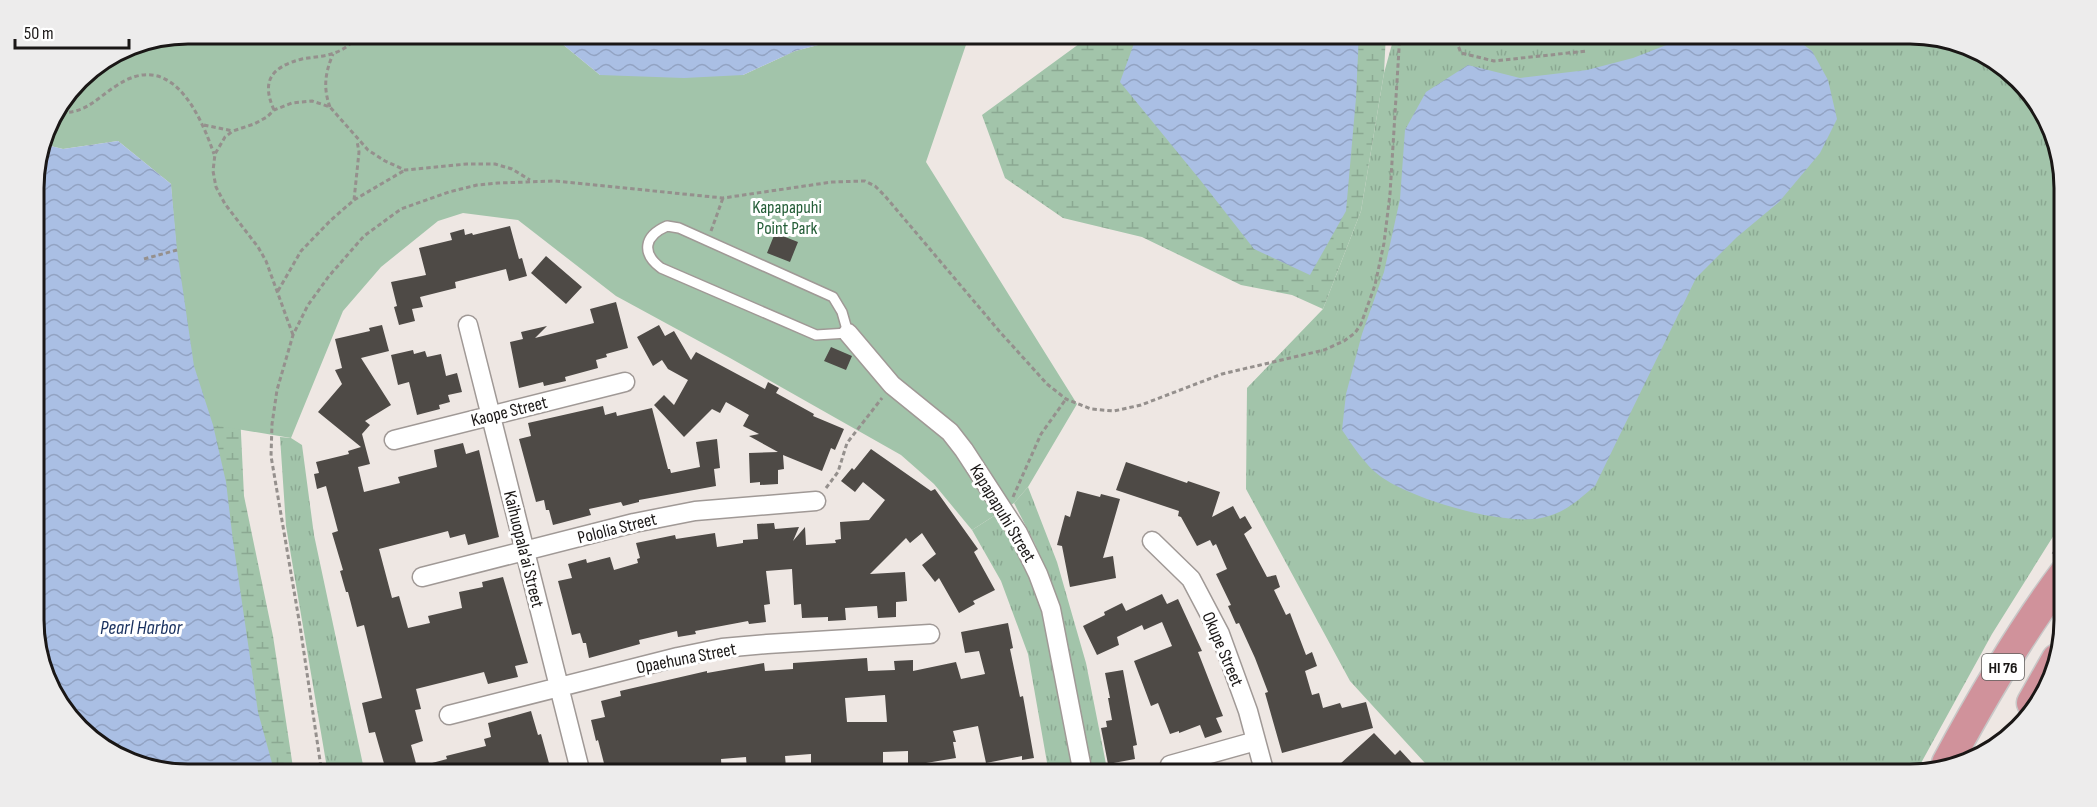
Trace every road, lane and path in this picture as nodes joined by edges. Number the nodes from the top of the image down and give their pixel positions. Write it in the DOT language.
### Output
graph roads {
  1 [pos="349,44"];
  2 [pos="1457,44"];
  3 [pos="1587,51"];
  4 [pos="334,54"];
  5 [pos="330,108"];
  6 [pos="274,110"];
  7 [pos="64,113"];
  8 [pos="204,125"];
  9 [pos="233,131"];
  10 [pos="357,139"];
  11 [pos="215,154"];
  12 [pos="405,170"];
  13 [pos="532,181"];
  14 [pos="723,198"];
  15 [pos="354,200"];
  16 [pos="707,241"];
  17 [pos="177,250"];
  18 [pos="144,259"];
  19 [pos="278,291"];
  20 [pos="468,325"];
  21 [pos="849,333"];
  22 [pos="293,335"];
  23 [pos="625,382"];
  24 [pos="892,385"];
  25 [pos="1066,399"];
  26 [pos="491,416"];
  27 [pos="394,440"];
  28 [pos="816,501"];
  29 [pos="1010,502"];
  30 [pos="1152,541"];
  31 [pos="525,551"];
  32 [pos="422,577"];
  33 [pos="2054,588"];
  34 [pos="930,634"];
  35 [pos="559,687"];
  36 [pos="448,715"];
  37 [pos="1256,741"];
  38 [pos="1950,758"];
  39 [pos="1081,763"];
  40 [pos="1176,763"];
  41 [pos="1262,763"];
  42 [pos="578,764"];
  1 -- 4 [label="path"];
  2 -- 3 [label="path"];
  4 -- 5 [label="path"];
  4 -- 6 [label="path"];
  5 -- 6 [label="path"];
  5 -- 10 [label="path"];
  6 -- 9 [label="path"];
  7 -- 8 [label="path"];
  8 -- 9 [label="path"];
  8 -- 11 [label="path"];
  9 -- 11 [label="path"];
  10 -- 12 [label="path"];
  10 -- 15 [label="path"];
  11 -- 19 [label="path"];
  12 -- 13 [label="path"];
  12 -- 15 [label="path"];
  14 -- 16 [label="path"];
  15 -- 19 [label="path"];
  16 -- 21 [label="lane"];
  16 -- 21 [label="lane"];
  17 -- 18 [label="path"];
  19 -- 22 [label="path"];
  20 -- 26 [label="street, Kaihuopala'ai Street"];
  21 -- 24 [label="street, Kapapapuhi Street"];
  23 -- 26 [label="street, Kaope Street"];
  24 -- 28 [label="path"];
  24 -- 39 [label="street, Kapapapuhi Street"];
  25 -- 29 [label="path"];
  26 -- 27 [label="street, Kaope Street"];
  26 -- 31 [label="street, Kaihuopala'ai Street"];
  28 -- 31 [label="street, Pololia Street"];
  30 -- 37 [label="street, Okupe Street"];
  31 -- 32 [label="street, Pololia Street"];
  31 -- 35 [label="street, Kaihuopala'ai Street"];
  33 -- 38 [label="highway, HI 76"];
  34 -- 35 [label="street, Opaehuna Street"];
  35 -- 36 [label="street, Opaehuna Street"];
  35 -- 42 [label="street, Kaihuopala'ai Street"];
  37 -- 40 [label="street"];
  37 -- 41 [label="street, Okupe Street"];
}
